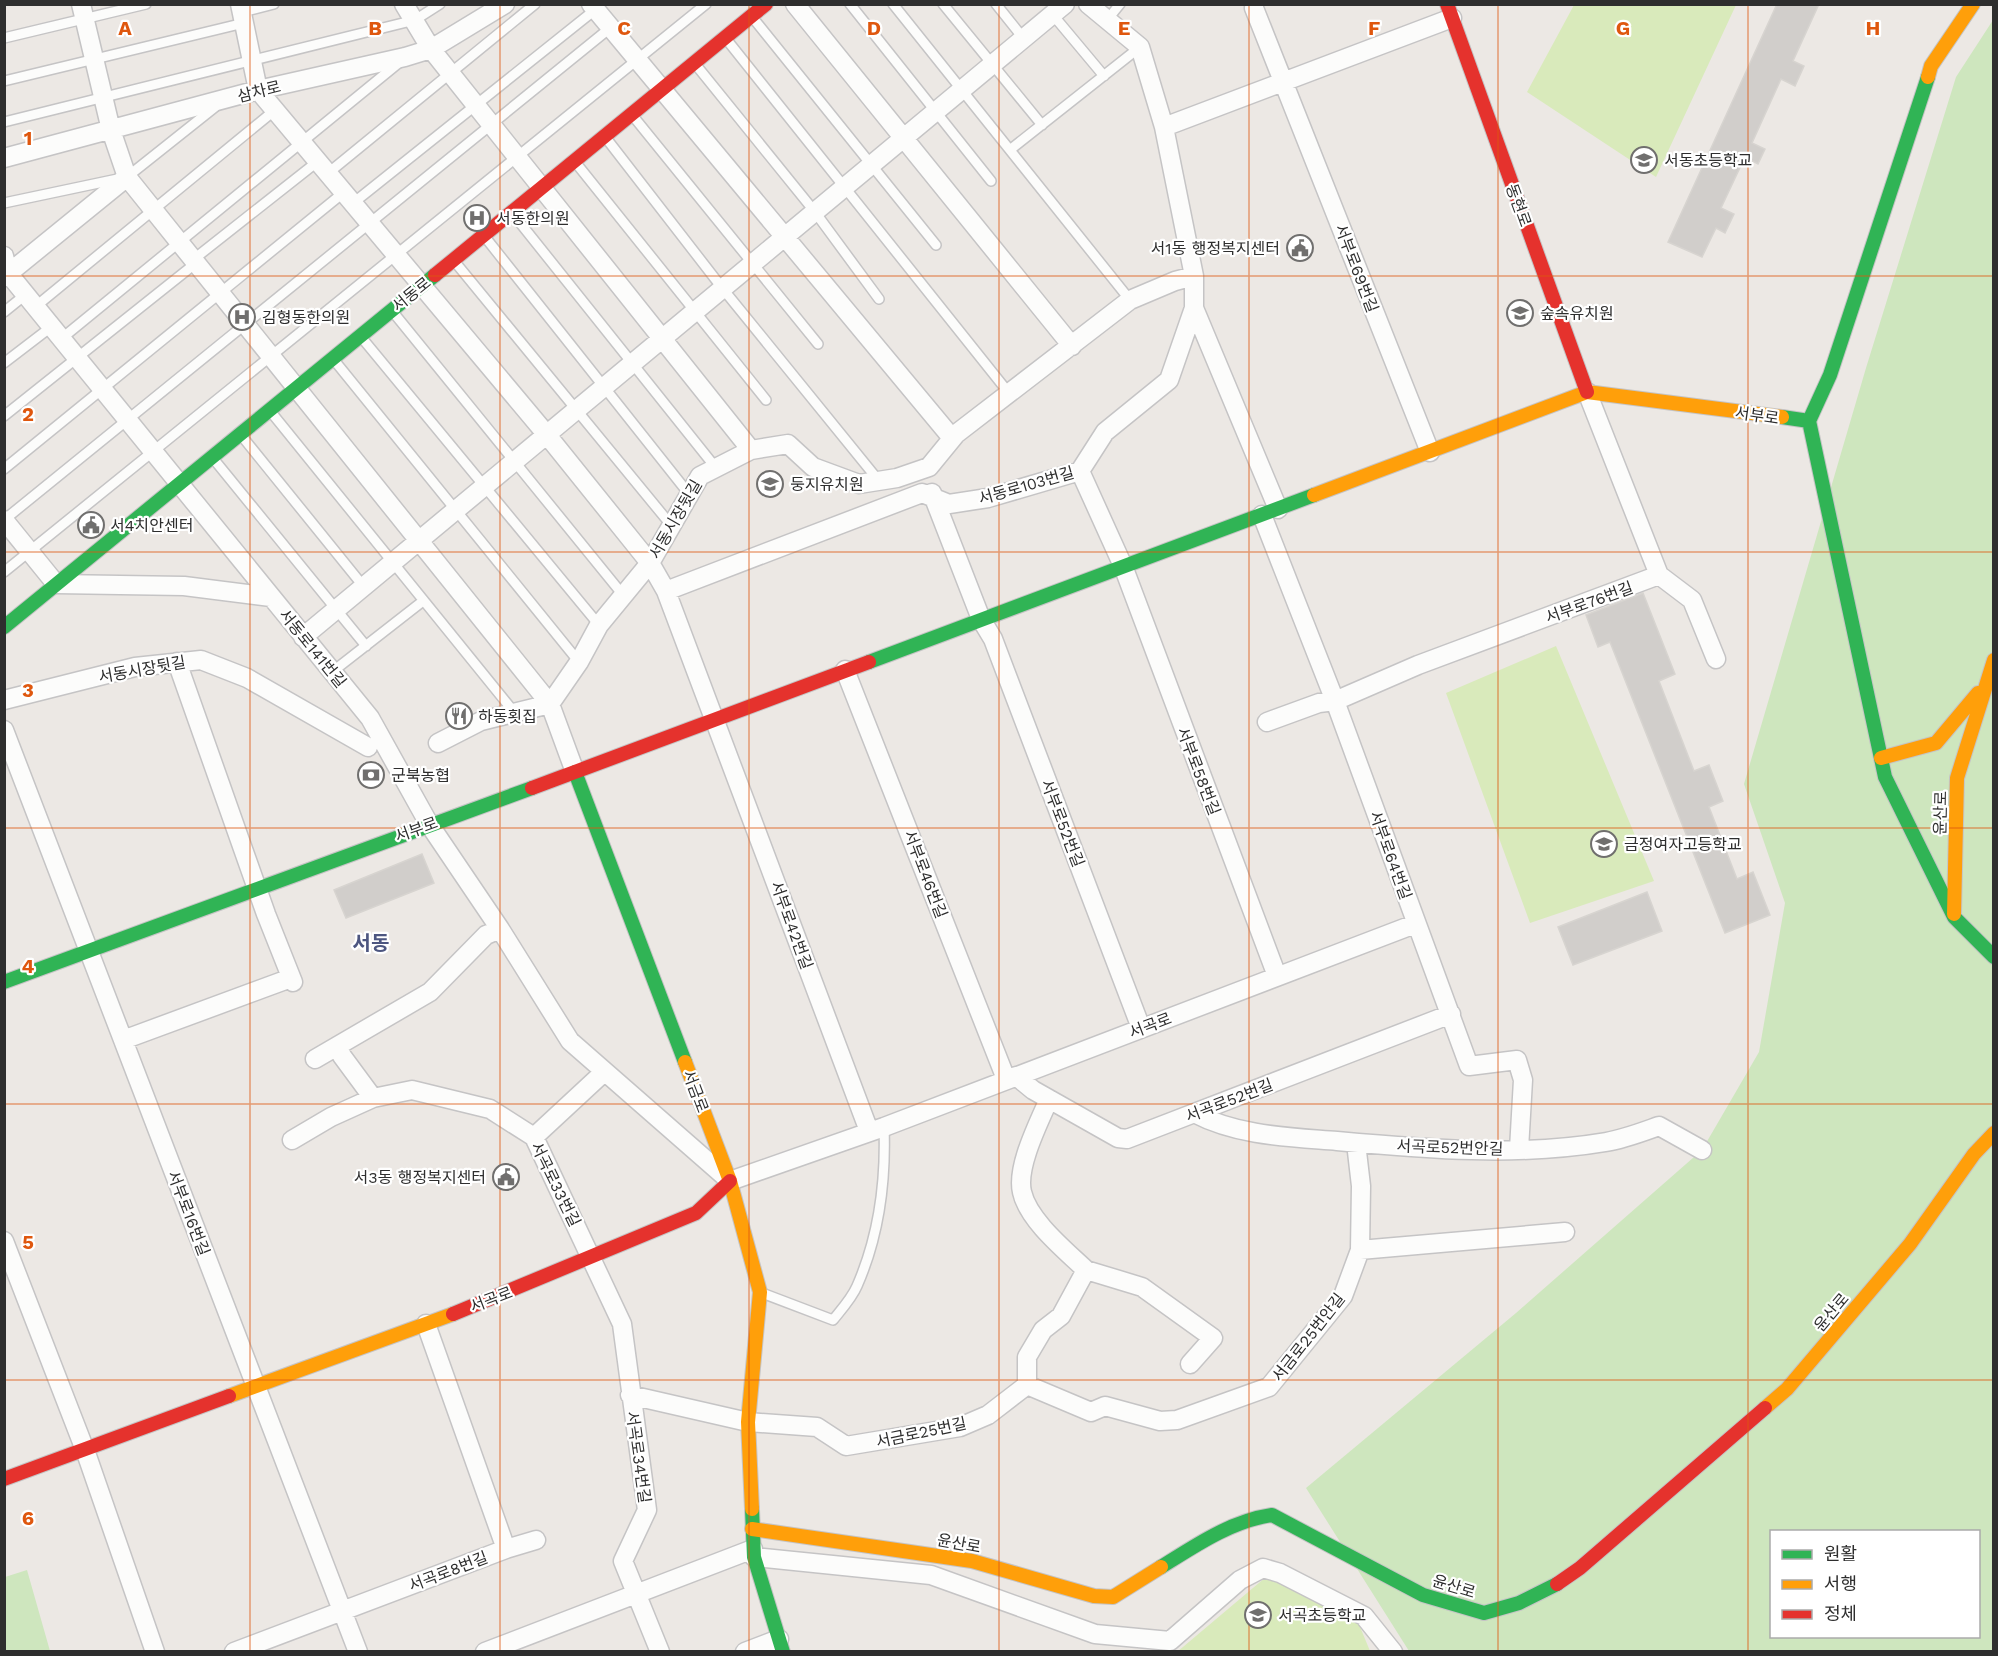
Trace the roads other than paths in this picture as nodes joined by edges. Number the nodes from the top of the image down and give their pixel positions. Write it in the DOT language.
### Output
graph roads {
  1 [pos="146,4"];
  2 [pos="274,4"];
  3 [pos="404,4"];
  4 [pos="440,4"];
  5 [pos="506,4"];
  6 [pos="535,4"];
  7 [pos="706,4"];
  8 [pos="766,4"];
  9 [pos="795,4"];
  10 [pos="850,4"];
  11 [pos="893,4"];
  12 [pos="943,4"];
  13 [pos="996,4"];
  14 [pos="1088,4"];
  15 [pos="1120,4"];
  16 [pos="1973,4"];
  17 [pos="596,6"];
  18 [pos="1254,8"];
  19 [pos="1059,10"];
  20 [pos="1450,11"];
  21 [pos="82,12"];
  22 [pos="242,13"];
  23 [pos="752,16"];
  24 [pos="416,20"];
  25 [pos="1107,20"];
  26 [pos="610,28"];
  27 [pos="4,38"];
  28 [pos="725,38"];
  29 [pos="1024,39"];
  30 [pos="1140,47"];
  31 [pos="431,49"];
  32 [pos="405,57"];
  33 [pos="94,58"];
  34 [pos="251,60"];
  35 [pos="637,60"];
  36 [pos="694,63"];
  37 [pos="993,64"];
  38 [pos="449,73"];
  39 [pos="1104,76"];
  40 [pos="4,81"];
  41 [pos="1284,83"];
  42 [pos="963,89"];
  43 [pos="258,90"];
  44 [pos="661,90"];
  45 [pos="103,96"];
  46 [pos="223,100"];
  47 [pos="475,105"];
  48 [pos="275,110"];
  49 [pos="934,113"];
  50 [pos="632,114"];
  51 [pos="4,122"];
  52 [pos="490,125"];
  53 [pos="1042,125"];
  54 [pos="1164,127"];
  55 [pos="111,130"];
  56 [pos="605,136"];
  57 [pos="905,137"];
  58 [pos="302,144"];
  59 [pos="1011,150"];
  60 [pos="4,158"];
  61 [pos="516,158"];
  62 [pos="574,161"];
  63 [pos="872,165"];
  64 [pos="322,168"];
  65 [pos="127,177"];
  66 [pos="991,181"];
  67 [pos="540,189"];
  68 [pos="843,189"];
  69 [pos="348,199"];
  70 [pos="4,203"];
  71 [pos="154,210"];
  72 [pos="512,212"];
  73 [pos="815,212"];
  74 [pos="369,224"];
  75 [pos="483,236"];
  76 [pos="786,236"];
  77 [pos="179,241"];
  78 [pos="936,245"];
  79 [pos="395,256"];
  80 [pos="453,260"];
  81 [pos="195,261"];
  82 [pos="753,264"];
  83 [pos="6,269"];
  84 [pos="1194,276"];
  85 [pos="421,287"];
  86 [pos="723,289"];
  87 [pos="220,291"];
  88 [pos="879,299"];
  89 [pos="1130,300"];
  90 [pos="30,301"];
  91 [pos="1194,308"];
  92 [pos="392,310"];
  93 [pos="696,311"];
  94 [pos="4,312"];
  95 [pos="246,324"];
  96 [pos="56,333"];
  97 [pos="360,336"];
  98 [pos="662,340"];
  99 [pos="818,344"];
  100 [pos="1072,346"];
  101 [pos="271,354"];
  102 [pos="77,358"];
  103 [pos="333,358"];
  104 [pos="4,363"];
  105 [pos="633,363"];
  106 [pos="297,387"];
  107 [pos="100,388"];
  108 [pos="604,388"];
  109 [pos="1008,392"];
  110 [pos="1587,392"];
  111 [pos="766,400"];
  112 [pos="269,410"];
  113 [pos="576,410"];
  114 [pos="4,416"];
  115 [pos="127,421"];
  116 [pos="1809,421"];
  117 [pos="240,434"];
  118 [pos="547,435"];
  119 [pos="952,438"];
  120 [pos="751,450"];
  121 [pos="152,452"];
  122 [pos="1430,452"];
  123 [pos="212,457"];
  124 [pos="513,463"];
  125 [pos="929,467"];
  126 [pos="716,468"];
  127 [pos="4,469"];
  128 [pos="1080,471"];
  129 [pos="879,481"];
  130 [pos="178,484"];
  131 [pos="485,486"];
  132 [pos="689,494"];
  133 [pos="936,499"];
  134 [pos="457,510"];
  135 [pos="1270,512"];
  136 [pos="5,520"];
  137 [pos="671,525"];
  138 [pos="419,540"];
  139 [pos="29,550"];
  140 [pos="393,563"];
  141 [pos="650,563"];
  142 [pos="1123,566"];
  143 [pos="4,572"];
  144 [pos="1659,575"];
  145 [pos="56,584"];
  146 [pos="364,587"];
  147 [pos="666,591"];
  148 [pos="623,596"];
  149 [pos="271,597"];
  150 [pos="423,601"];
  151 [pos="336,610"];
  152 [pos="981,619"];
  153 [pos="599,625"];
  154 [pos="4,627"];
  155 [pos="303,637"];
  156 [pos="366,646"];
  157 [pos="1716,659"];
  158 [pos="1994,660"];
  159 [pos="177,662"];
  160 [pos="579,662"];
  161 [pos="844,670"];
  162 [pos="332,672"];
  163 [pos="1986,684"];
  164 [pos="4,700"];
  165 [pos="1335,701"];
  166 [pos="550,704"];
  167 [pos="514,712"];
  168 [pos="714,719"];
  169 [pos="1267,722"];
  170 [pos="4,730"];
  171 [pos="438,743"];
  172 [pos="368,747"];
  173 [pos="1881,758"];
  174 [pos="575,772"];
  175 [pos="429,825"];
  176 [pos="257,889"];
  177 [pos="1954,917"];
  178 [pos="1415,924"];
  179 [pos="500,929"];
  180 [pos="90,951"];
  181 [pos="1994,957"];
  182 [pos="1277,976"];
  183 [pos="4,982"];
  184 [pos="1451,1014"];
  185 [pos="1141,1028"];
  186 [pos="123,1040"];
  187 [pos="338,1046"];
  188 [pos="315,1059"];
  189 [pos="603,1072"];
  190 [pos="1011,1077"];
  191 [pos="373,1098"];
  192 [pos="1049,1100"];
  193 [pos="1194,1113"];
  194 [pos="876,1129"];
  195 [pos="1994,1133"];
  196 [pos="534,1137"];
  197 [pos="292,1140"];
  198 [pos="1356,1143"];
  199 [pos="1519,1149"];
  200 [pos="1702,1150"];
  201 [pos="730,1181"];
  202 [pos="1565,1232"];
  203 [pos="4,1241"];
  204 [pos="1360,1250"];
  205 [pos="591,1257"];
  206 [pos="1086,1270"];
  207 [pos="760,1292"];
  208 [pos="426,1324"];
  209 [pos="1190,1364"];
  210 [pos="1027,1385"];
  211 [pos="255,1387"];
  212 [pos="630,1395"];
  213 [pos="748,1422"];
  214 [pos="85,1450"];
  215 [pos="4,1479"];
  216 [pos="753,1529"];
  217 [pos="536,1540"];
  218 [pos="506,1548"];
  219 [pos="754,1553"];
  220 [pos="636,1594"];
  221 [pos="342,1610"];
  222 [pos="781,1645"];
  223 [pos="155,1652"];
  224 [pos="234,1652"];
  225 [pos="358,1652"];
  226 [pos="485,1652"];
  227 [pos="660,1652"];
  228 [pos="745,1652"];
  229 [pos="1394,1652"];
  1 -- 21 [label="lane"];
  2 -- 22 [label="lane"];
  3 -- 24 [label="street"];
  4 -- 24 [label="lane"];
  5 -- 31 [label="street, 삼차로"];
  6 -- 38 [label="lane"];
  7 -- 35 [label="lane"];
  8 -- 23 [label="street, 서동로"];
  9 -- 57 [label="street"];
  10 -- 49 [label="lane"];
  11 -- 42 [label="lane"];
  12 -- 37 [label="lane"];
  13 -- 29 [label="lane"];
  14 -- 25 [label="street"];
  15 -- 25 [label="lane"];
  16 -- 116 [label="street"];
  17 -- 26 [label="street"];
  17 -- 47 [label="lane"];
  18 -- 41 [label="street, 서부로69번길"];
  19 -- 29 [label="street"];
  19 -- 39 [label="lane"];
  20 -- 41 [label="street, 동현로"];
  20 -- 110 [label="street, 동현로"];
  21 -- 27 [label="lane"];
  21 -- 33 [label="street"];
  22 -- 33 [label="lane"];
  22 -- 34 [label="street"];
  23 -- 28 [label="street, 서동로"];
  23 -- 63 [label="lane"];
  24 -- 31 [label="street"];
  24 -- 34 [label="lane"];
  25 -- 30 [label="street"];
  26 -- 35 [label="street"];
  26 -- 52 [label="lane"];
  28 -- 36 [label="street, 서동로"];
  28 -- 68 [label="lane"];
  29 -- 37 [label="street"];
  30 -- 39 [label="lane"];
  30 -- 54 [label="street, 서동로103번길"];
  31 -- 32 [label="street, 삼차로"];
  31 -- 38 [label="street"];
  32 -- 43 [label="street, 삼차로"];
  32 -- 58 [label="lane"];
  33 -- 40 [label="lane"];
  33 -- 45 [label="street"];
  34 -- 43 [label="street"];
  34 -- 45 [label="lane"];
  35 -- 44 [label="street"];
  35 -- 61 [label="lane"];
  36 -- 44 [label="street, 서동로"];
  36 -- 73 [label="lane"];
  37 -- 42 [label="street"];
  37 -- 53 [label="lane"];
  38 -- 47 [label="street"];
  38 -- 64 [label="lane"];
  39 -- 53 [label="lane"];
  41 -- 54 [label="street"];
  41 -- 122 [label="street, 서부로69번길"];
  42 -- 49 [label="street"];
  42 -- 59 [label="lane"];
  43 -- 46 [label="street, 삼차로"];
  43 -- 48 [label="street"];
  44 -- 50 [label="street, 서동로"];
  44 -- 76 [label="street"];
  45 -- 51 [label="lane"];
  45 -- 55 [label="street"];
  46 -- 55 [label="street, 삼차로"];
  46 -- 65 [label="lane"];
  47 -- 52 [label="street"];
  47 -- 69 [label="lane"];
  48 -- 58 [label="street"];
  48 -- 71 [label="lane"];
  49 -- 57 [label="street"];
  49 -- 66 [label="lane"];
  50 -- 56 [label="street, 서동로"];
  50 -- 82 [label="lane"];
  52 -- 61 [label="street"];
  52 -- 74 [label="lane"];
  53 -- 59 [label="lane"];
  54 -- 84 [label="street, 서동로103번길"];
  55 -- 60 [label="street, 삼차로"];
  55 -- 65 [label="street"];
  56 -- 62 [label="street, 서동로"];
  56 -- 86 [label="lane"];
  57 -- 63 [label="street"];
  57 -- 100 [label="street"];
  58 -- 64 [label="street"];
  58 -- 77 [label="lane"];
  59 -- 89 [label="lane"];
  61 -- 67 [label="street"];
  61 -- 79 [label="lane"];
  62 -- 67 [label="street, 서동로"];
  62 -- 93 [label="lane"];
  63 -- 68 [label="street"];
  63 -- 78 [label="lane"];
  64 -- 69 [label="street"];
  64 -- 81 [label="lane"];
  65 -- 70 [label="lane"];
  65 -- 71 [label="street"];
  65 -- 83 [label="street"];
  67 -- 72 [label="street, 서동로"];
  67 -- 98 [label="street"];
  68 -- 73 [label="street"];
  68 -- 109 [label="lane"];
  69 -- 74 [label="street"];
  69 -- 87 [label="lane"];
  71 -- 77 [label="street"];
  71 -- 90 [label="lane"];
  72 -- 75 [label="street, 서동로"];
  72 -- 105 [label="lane"];
  73 -- 76 [label="street"];
  73 -- 88 [label="lane"];
  74 -- 79 [label="street"];
  74 -- 95 [label="lane"];
  75 -- 80 [label="street, 서동로"];
  75 -- 108 [label="lane"];
  76 -- 82 [label="street"];
  76 -- 119 [label="street"];
  77 -- 81 [label="street"];
  77 -- 96 [label="lane"];
  79 -- 85 [label="street"];
  79 -- 101 [label="lane"];
  80 -- 85 [label="street, 서동로"];
  80 -- 113 [label="lane"];
  81 -- 87 [label="street"];
  81 -- 102 [label="lane"];
  82 -- 86 [label="street"];
  82 -- 99 [label="lane"];
  83 -- 90 [label="street, 서동로141번길"];
  84 -- 89 [label="street"];
  84 -- 91 [label="street, 서동로103번길"];
  85 -- 92 [label="street, 서동로"];
  85 -- 118 [label="street"];
  86 -- 93 [label="street"];
  86 -- 129 [label="lane"];
  87 -- 95 [label="street"];
  87 -- 107 [label="lane"];
  89 -- 100 [label="street"];
  90 -- 94 [label="lane"];
  90 -- 96 [label="street, 서동로141번길"];
  91 -- 128 [label="street, 서동로103번길"];
  91 -- 135 [label="street"];
  92 -- 97 [label="street, 서동로"];
  92 -- 124 [label="lane"];
  93 -- 98 [label="street"];
  93 -- 111 [label="lane"];
  95 -- 101 [label="street"];
  95 -- 115 [label="lane"];
  96 -- 102 [label="street, 서동로141번길"];
  96 -- 104 [label="lane"];
  97 -- 103 [label="street, 서동로"];
  97 -- 131 [label="lane"];
  98 -- 105 [label="street"];
  98 -- 120 [label="street"];
  100 -- 109 [label="street"];
  101 -- 106 [label="street"];
  101 -- 121 [label="lane"];
  102 -- 107 [label="street, 서동로141번길"];
  102 -- 114 [label="lane"];
  103 -- 106 [label="street, 서동로"];
  103 -- 134 [label="lane"];
  105 -- 108 [label="street"];
  105 -- 126 [label="lane"];
  106 -- 112 [label="street, 서동로"];
  106 -- 138 [label="street"];
  107 -- 115 [label="street, 서동로141번길"];
  107 -- 127 [label="lane"];
  108 -- 113 [label="street"];
  108 -- 132 [label="lane"];
  109 -- 119 [label="street"];
  110 -- 116 [label="street, 서부로"];
  110 -- 122 [label="street, 서부로"];
  110 -- 144 [label="street"];
  112 -- 117 [label="street, 서동로"];
  112 -- 140 [label="lane"];
  113 -- 118 [label="street"];
  113 -- 137 [label="lane"];
  115 -- 121 [label="street, 서동로141번길"];
  115 -- 136 [label="lane"];
  116 -- 173 [label="street"];
  117 -- 123 [label="street, 서동로"];
  117 -- 146 [label="lane"];
  118 -- 124 [label="street"];
  118 -- 141 [label="street"];
  119 -- 125 [label="street"];
  120 -- 126 [label="street, 서동시장뒷길"];
  120 -- 129 [label="street, 서동시장뒷길"];
  121 -- 130 [label="street, 서동로141번길"];
  121 -- 139 [label="lane"];
  122 -- 135 [label="street, 서부로"];
  123 -- 130 [label="street, 서동로"];
  123 -- 151 [label="lane"];
  124 -- 131 [label="street"];
  124 -- 148 [label="lane"];
  125 -- 129 [label="street, 서동시장뒷길"];
  125 -- 133 [label="street"];
  126 -- 132 [label="street, 서동시장뒷길"];
  128 -- 133 [label="street, 서동로103번길"];
  128 -- 142 [label="street"];
  130 -- 145 [label="street, 서동로"];
  130 -- 149 [label="street, 서동로141번길"];
  131 -- 134 [label="street"];
  131 -- 153 [label="lane"];
  132 -- 137 [label="street, 서동시장뒷길"];
  133 -- 147 [label="street, 서동로103번길"];
  133 -- 152 [label="street"];
  134 -- 138 [label="street"];
  134 -- 160 [label="lane"];
  135 -- 142 [label="street, 서부로"];
  135 -- 165 [label="street, 서부로64번길"];
  136 -- 139 [label="street"];
  137 -- 141 [label="street, 서동시장뒷길"];
  138 -- 140 [label="street"];
  138 -- 166 [label="street"];
  139 -- 143 [label="lane"];
  139 -- 145 [label="street"];
  140 -- 146 [label="street"];
  140 -- 150 [label="lane"];
  141 -- 147 [label="street"];
  141 -- 148 [label="street, 서동시장뒷길"];
  142 -- 152 [label="street, 서부로"];
  142 -- 182 [label="street, 서부로58번길"];
  144 -- 157 [label="street"];
  144 -- 165 [label="street, 서부로76번길"];
  145 -- 149 [label="street"];
  145 -- 154 [label="street, 서동로"];
  146 -- 151 [label="street"];
  147 -- 168 [label="street"];
  148 -- 153 [label="street, 서동시장뒷길"];
  149 -- 155 [label="street, 서동로141번길"];
  150 -- 156 [label="lane"];
  150 -- 167 [label="lane"];
  151 -- 155 [label="street"];
  151 -- 156 [label="lane"];
  152 -- 161 [label="street, 서부로"];
  152 -- 185 [label="street, 서부로52번길"];
  153 -- 160 [label="street, 서동시장뒷길"];
  155 -- 162 [label="street, 서동로141번길"];
  156 -- 162 [label="lane"];
  158 -- 163 [label="street, 윤산로"];
  159 -- 164 [label="street, 서동시장뒷길"];
  159 -- 172 [label="street, 서동시장뒷길"];
  159 -- 176 [label="street"];
  160 -- 166 [label="street, 서동시장뒷길"];
  161 -- 168 [label="street, 서부로"];
  161 -- 190 [label="street, 서부로46번길"];
  162 -- 175 [label="street, 서동로141번길"];
  163 -- 173 [label="street"];
  163 -- 177 [label="street, 윤산로"];
  165 -- 169 [label="street, 서부로76번길"];
  165 -- 178 [label="street, 서부로64번길"];
  166 -- 167 [label="street"];
  166 -- 174 [label="street"];
  167 -- 171 [label="street"];
  168 -- 174 [label="street, 서부로"];
  168 -- 194 [label="street, 서부로42번길"];
  170 -- 180 [label="street, 서부로16번길"];
  173 -- 177 [label="street"];
  174 -- 175 [label="street, 서부로"];
  174 -- 201 [label="street, 서금로"];
  175 -- 176 [label="street, 서부로"];
  175 -- 179 [label="street, 서동로141번길"];
  176 -- 180 [label="street, 서부로"];
  176 -- 186 [label="street"];
  177 -- 181 [label="street"];
  178 -- 182 [label="street, 서곡로"];
  178 -- 184 [label="street, 서부로64번길"];
  179 -- 187 [label="street"];
  179 -- 189 [label="street, 서동로141번길"];
  180 -- 183 [label="street, 서부로"];
  180 -- 186 [label="street, 서부로16번길"];
  182 -- 185 [label="street, 서곡로"];
  184 -- 193 [label="street, 서곡로52번길"];
  184 -- 199 [label="street, 서부로64번길"];
  185 -- 190 [label="street, 서곡로"];
  186 -- 211 [label="street, 서부로16번길"];
  187 -- 188 [label="street"];
  187 -- 191 [label="street"];
  189 -- 196 [label="street"];
  189 -- 201 [label="street, 서동로141번길"];
  190 -- 192 [label="street, 서곡로52번길"];
  190 -- 194 [label="street, 서곡로"];
  191 -- 196 [label="street, 서곡로33번길"];
  191 -- 197 [label="street, 서곡로33번길"];
  192 -- 193 [label="street, 서곡로52번길"];
  192 -- 206 [label="street"];
  193 -- 198 [label="street, 서곡로52번안길"];
  194 -- 201 [label="street, 서곡로"];
  194 -- 207 [label="lane"];
  195 -- 216 [label="street, 윤산로"];
  196 -- 205 [label="street, 서곡로33번길"];
  198 -- 199 [label="street, 서곡로52번안길"];
  198 -- 204 [label="street, 서금로25번안길"];
  199 -- 200 [label="street, 서곡로52번안길"];
  201 -- 205 [label="street, 서곡로"];
  201 -- 207 [label="street, 서금로"];
  202 -- 204 [label="street"];
  203 -- 214 [label="street"];
  204 -- 210 [label="street, 서금로25번안길"];
  205 -- 208 [label="street, 서곡로"];
  205 -- 212 [label="street, 서곡로34번길"];
  206 -- 209 [label="street"];
  206 -- 210 [label="street"];
  207 -- 213 [label="street, 서금로"];
  208 -- 211 [label="street, 서곡로"];
  208 -- 218 [label="street, 서곡로8번길"];
  210 -- 213 [label="street, 서금로25번길"];
  211 -- 214 [label="street, 서곡로"];
  211 -- 221 [label="street, 서부로16번길"];
  212 -- 213 [label="street"];
  212 -- 220 [label="street, 서곡로34번길"];
  213 -- 216 [label="street, 서금로"];
  214 -- 215 [label="street, 서곡로"];
  214 -- 223 [label="street"];
  216 -- 219 [label="street, 서금로"];
  217 -- 218 [label="street"];
  218 -- 221 [label="street, 서곡로8번길"];
  219 -- 220 [label="street"];
  219 -- 222 [label="street, 서금로"];
  219 -- 229 [label="street"];
  220 -- 226 [label="street"];
  220 -- 227 [label="street, 서곡로34번길"];
  221 -- 224 [label="street, 서곡로8번길"];
  221 -- 225 [label="street, 서부로16번길"];
  222 -- 228 [label="street"];
}
